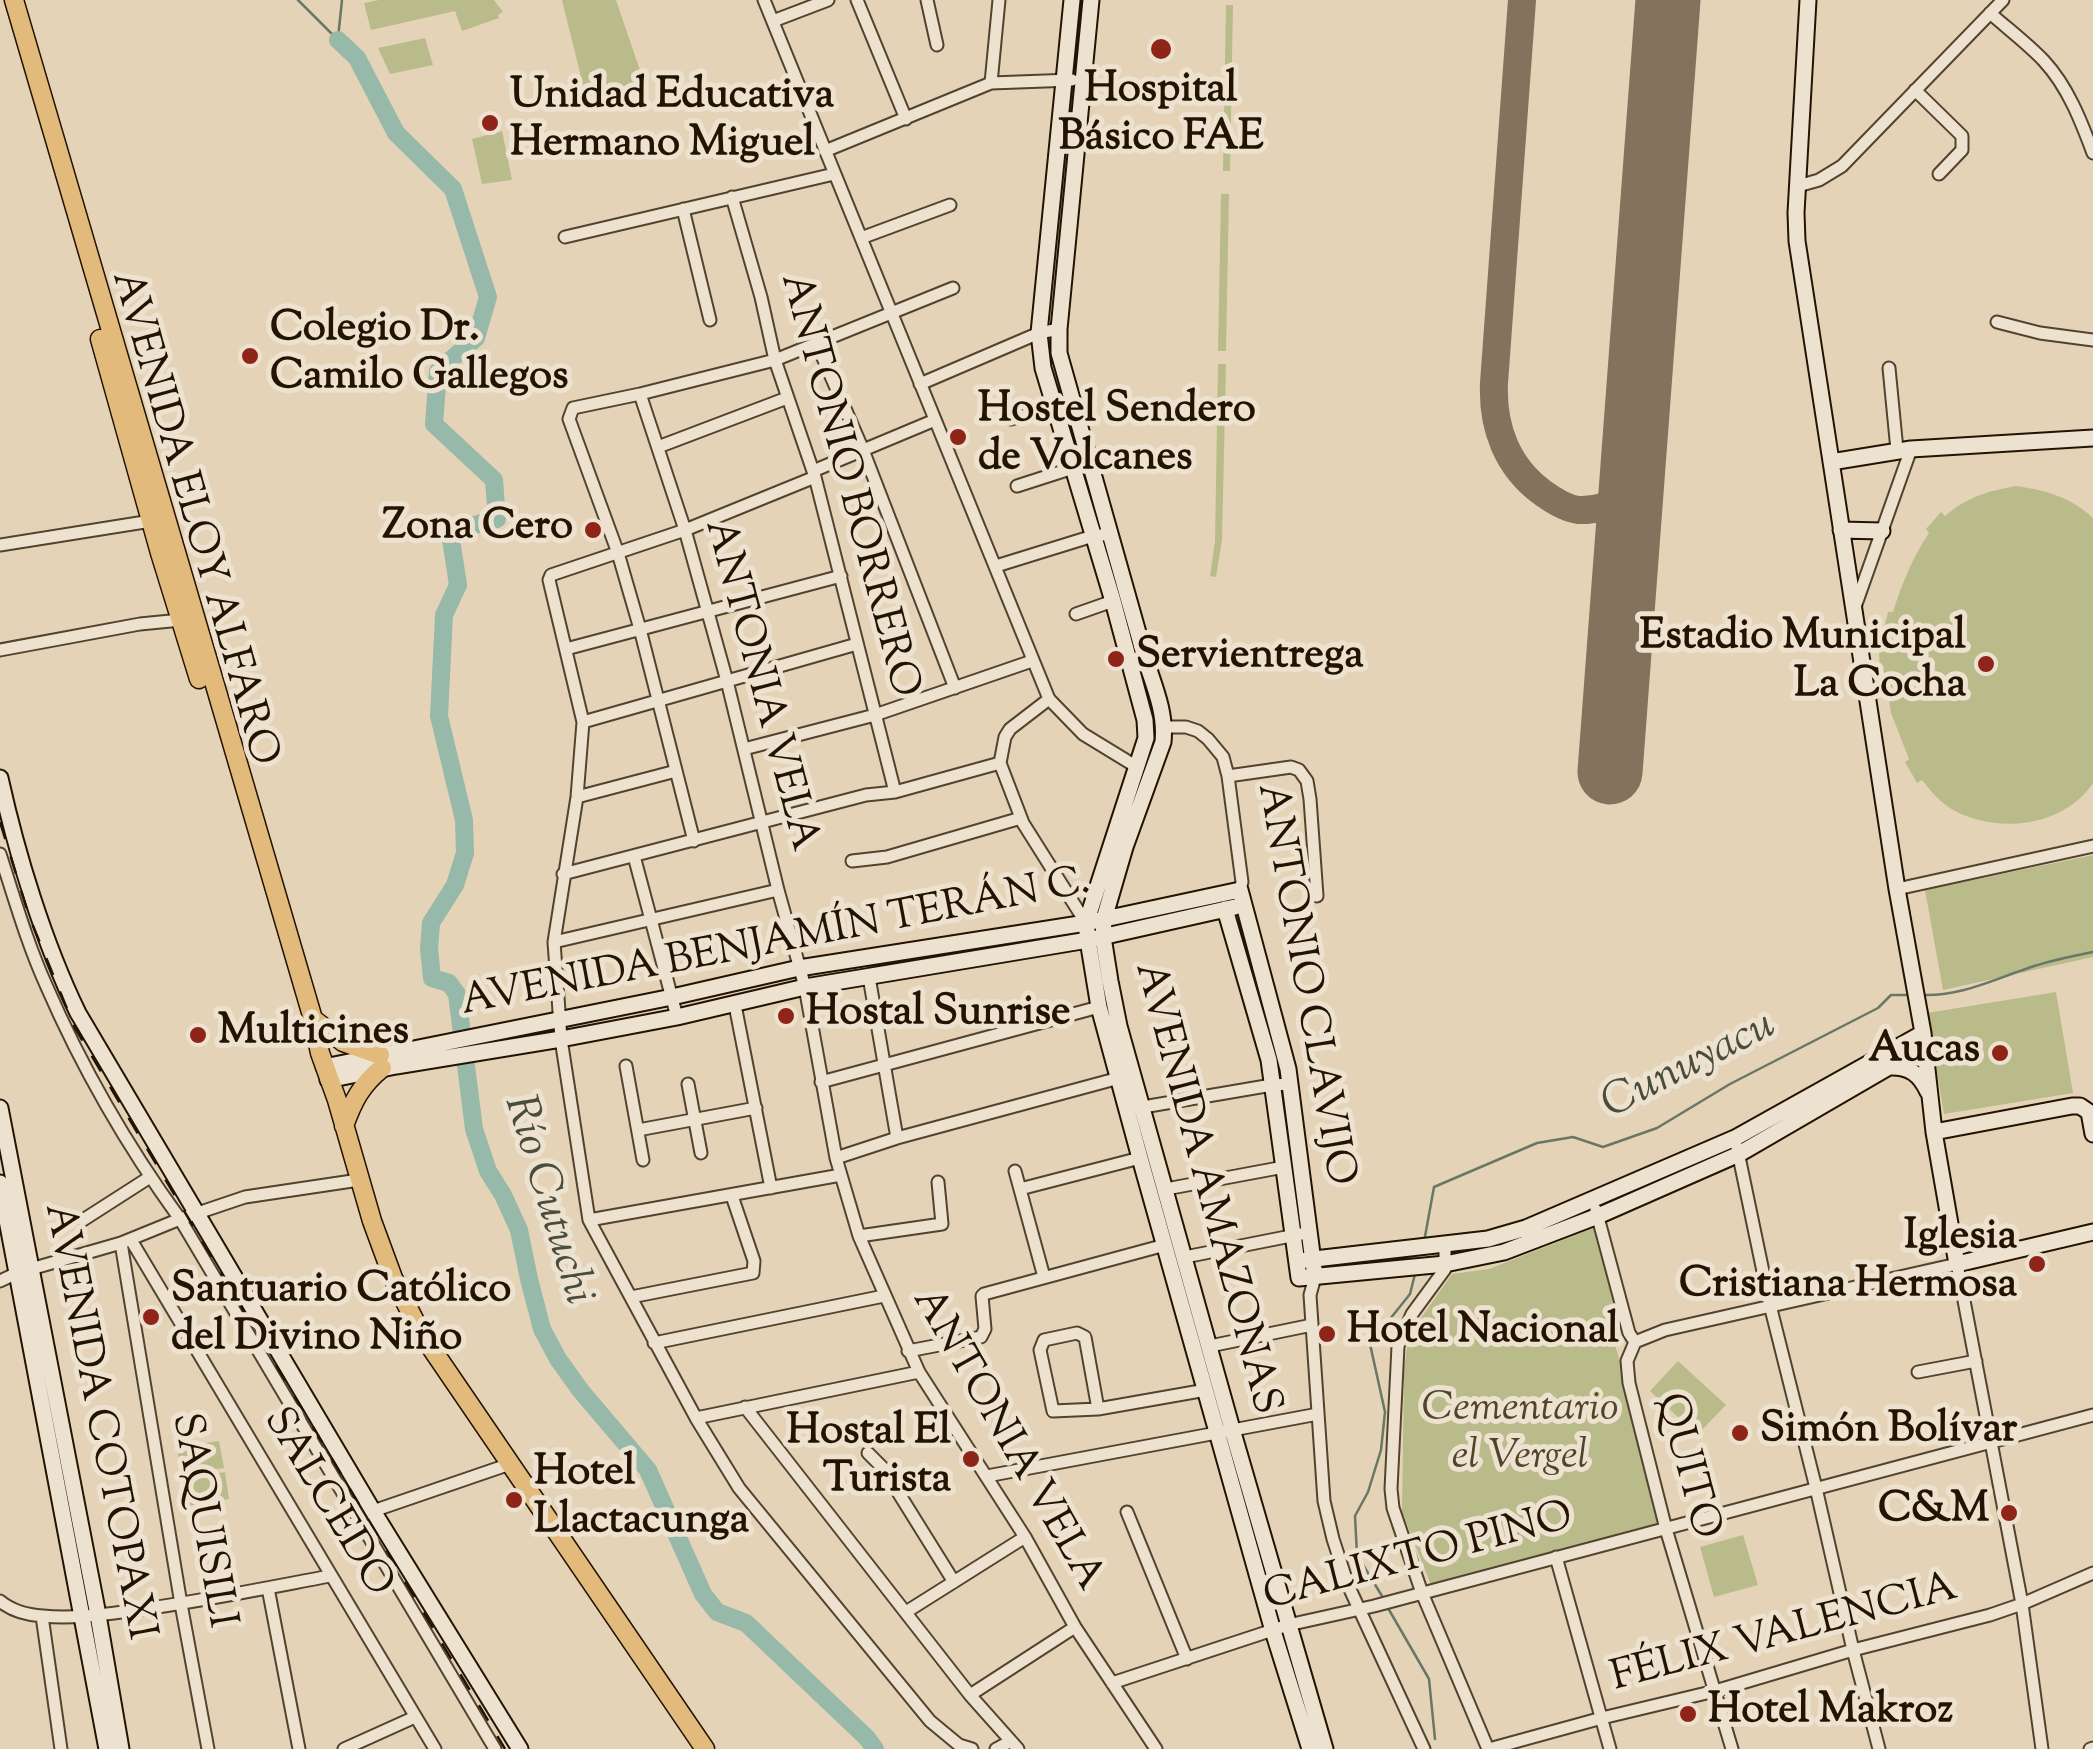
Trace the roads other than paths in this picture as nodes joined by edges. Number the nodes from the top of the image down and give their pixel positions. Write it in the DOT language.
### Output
graph roads {
  1 [pos="2,0"];
  2 [pos="14,0"];
  3 [pos="764,0"];
  4 [pos="828,0"];
  5 [pos="858,0"];
  6 [pos="927,0"];
  7 [pos="999,0"];
  8 [pos="1072,0"];
  9 [pos="1090,0"];
  10 [pos="1808,0"];
  11 [pos="2003,0"];
  12 [pos="1990,13"];
  13 [pos="773,22"];
  14 [pos="937,45"];
  15 [pos="1064,79"];
  16 [pos="1082,81"];
  17 [pos="991,83"];
  18 [pos="1915,90"];
  19 [pos="906,119"];
  20 [pos="825,151"];
  21 [pos="2093,152"];
  22 [pos="834,174"];
  23 [pos="1940,174"];
  24 [pos="1798,186"];
  25 [pos="732,198"];
  26 [pos="950,204"];
  27 [pos="683,209"];
  28 [pos="565,237"];
  29 [pos="861,238"];
  30 [pos="953,288"];
  31 [pos="890,314"];
  32 [pos="710,320"];
  33 [pos="1997,322"];
  34 [pos="1059,329"];
  35 [pos="1038,334"];
  36 [pos="2093,340"];
  37 [pos="817,344"];
  38 [pos="775,360"];
  39 [pos="1889,368"];
  40 [pos="920,384"];
  41 [pos="640,394"];
  42 [pos="787,398"];
  43 [pos="1054,408"];
  44 [pos="1011,419"];
  45 [pos="935,420"];
  46 [pos="2093,438"];
  47 [pos="658,447"];
  48 [pos="1904,449"];
  49 [pos="862,450"];
  50 [pos="1831,462"];
  51 [pos="1073,468"];
  52 [pos="814,474"];
  53 [pos="1017,486"];
  54 [pos="151,521"];
  55 [pos="685,530"];
  56 [pos="1841,530"];
  57 [pos="1882,532"];
  58 [pos="1110,534"];
  59 [pos="1093,536"];
  60 [pos="0,545"];
  61 [pos="618,553"];
  62 [pos="996,566"];
  63 [pos="841,576"];
  64 [pos="1112,602"];
  65 [pos="709,611"];
  66 [pos="1854,611"];
  67 [pos="1076,614"];
  68 [pos="181,620"];
  69 [pos="640,630"];
  70 [pos="857,644"];
  71 [pos="0,650"];
  72 [pos="566,650"];
  73 [pos="1032,661"];
  74 [pos="728,681"];
  75 [pos="954,688"];
  76 [pos="1049,699"];
  77 [pos="658,701"];
  78 [pos="875,715"];
  79 [pos="582,722"];
  80 [pos="1164,727"];
  81 [pos="744,749"];
  82 [pos="1000,763"];
  83 [pos="1137,767"];
  84 [pos="676,771"];
  85 [pos="1228,776"];
  86 [pos="0,778"];
  87 [pos="894,792"];
  88 [pos="576,797"];
  89 [pos="1021,818"];
  90 [pos="762,823"];
  91 [pos="694,840"];
  92 [pos="2093,846"];
  93 [pos="0,854"];
  94 [pos="634,856"];
  95 [pos="852,860"];
  96 [pos="564,874"];
  97 [pos="1897,889"];
  98 [pos="778,890"];
  99 [pos="1317,896"];
  100 [pos="1242,898"];
  101 [pos="1225,908"];
  102 [pos="1104,919"];
  103 [pos="652,921"];
  104 [pos="1092,934"];
  105 [pos="554,942"];
  106 [pos="799,968"];
  107 [pos="869,977"];
  108 [pos="805,987"];
  109 [pos="672,997"];
  110 [pos="735,1004"];
  111 [pos="1100,1007"];
  112 [pos="677,1017"];
  113 [pos="313,1019"];
  114 [pos="554,1020"];
  115 [pos="557,1040"];
  116 [pos="1924,1040"];
  117 [pos="389,1060"];
  118 [pos="884,1065"];
  119 [pos="626,1066"];
  120 [pos="324,1067"];
  121 [pos="1889,1067"];
  122 [pos="1119,1078"];
  123 [pos="821,1082"];
  124 [pos="688,1084"];
  125 [pos="1290,1084"];
  126 [pos="1272,1085"];
  127 [pos="1930,1095"];
  128 [pos="1143,1107"];
  129 [pos="0,1108"];
  130 [pos="756,1108"];
  131 [pos="695,1118"];
  132 [pos="344,1126"];
  133 [pos="638,1130"];
  134 [pos="1934,1132"];
  135 [pos="2093,1134"];
  136 [pos="897,1138"];
  137 [pos="1737,1146"];
  138 [pos="702,1154"];
  139 [pos="836,1158"];
  140 [pos="1140,1158"];
  141 [pos="643,1160"];
  142 [pos="1284,1167"];
  143 [pos="1015,1172"];
  144 [pos="841,1175"];
  145 [pos="150,1177"];
  146 [pos="359,1180"];
  147 [pos="0,1182"];
  148 [pos="938,1182"];
  149 [pos="771,1188"];
  150 [pos="1020,1189"];
  151 [pos="1166,1189"];
  152 [pos="732,1196"];
  153 [pos="1596,1208"];
  154 [pos="196,1213"];
  155 [pos="180,1219"];
  156 [pos="83,1220"];
  157 [pos="589,1220"];
  158 [pos="2093,1232"];
  159 [pos="1302,1234"];
  160 [pos="859,1236"];
  161 [pos="126,1242"];
  162 [pos="1165,1246"];
  163 [pos="1438,1246"];
  164 [pos="1185,1257"];
  165 [pos="1305,1260"];
  166 [pos="1445,1264"];
  167 [pos="1958,1264"];
  168 [pos="24,1271"];
  169 [pos="1044,1277"];
  170 [pos="1307,1278"];
  171 [pos="0,1281"];
  172 [pos="884,1296"];
  173 [pos="632,1297"];
  174 [pos="1770,1305"];
  175 [pos="1312,1325"];
  176 [pos="1635,1342"];
  177 [pos="654,1343"];
  178 [pos="1210,1346"];
  179 [pos="908,1351"];
  180 [pos="1976,1361"];
  181 [pos="919,1372"];
  182 [pos="1918,1372"];
  183 [pos="1206,1390"];
  184 [pos="745,1407"];
  185 [pos="1098,1408"];
  186 [pos="1318,1414"];
  187 [pos="2093,1415"];
  188 [pos="696,1418"];
  189 [pos="1224,1431"];
  190 [pos="1991,1443"];
  191 [pos="868,1452"];
  192 [pos="510,1464"];
  193 [pos="987,1476"];
  194 [pos="1816,1488"];
  195 [pos="373,1511"];
  196 [pos="1127,1512"];
  197 [pos="1666,1530"];
  198 [pos="1025,1536"];
  199 [pos="1556,1558"];
  200 [pos="2093,1573"];
  201 [pos="330,1576"];
  202 [pos="954,1582"];
  203 [pos="268,1588"];
  204 [pos="1422,1593"];
  205 [pos="0,1601"];
  206 [pos="180,1604"];
  207 [pos="2022,1604"];
  208 [pos="1360,1609"];
  209 [pos="906,1612"];
  210 [pos="42,1616"];
  211 [pos="91,1616"];
  212 [pos="1074,1627"];
  213 [pos="1281,1628"];
  214 [pos="1853,1650"];
  215 [pos="1187,1658"];
  216 [pos="1112,1683"];
  217 [pos="1715,1691"];
  218 [pos="970,1694"];
  219 [pos="415,1717"];
  220 [pos="1602,1718"];
  221 [pos="1015,1745"];
  222 [pos="60,1749"];
  223 [pos="107,1749"];
  224 [pos="121,1749"];
  225 [pos="208,1749"];
  226 [pos="299,1749"];
  227 [pos="344,1749"];
  228 [pos="435,1749"];
  229 [pos="495,1749"];
  230 [pos="520,1749"];
  231 [pos="706,1749"];
  232 [pos="972,1749"];
  233 [pos="996,1749"];
  234 [pos="1156,1749"];
  235 [pos="1310,1749"];
  236 [pos="1324,1749"];
  237 [pos="1424,1749"];
  238 [pos="1488,1749"];
  239 [pos="1610,1749"];
  240 [pos="1732,1749"];
  241 [pos="1880,1749"];
  242 [pos="2042,1749"];
  1 -- 54 [label="main road, AVENIDA ELOY ALFARO"];
  2 -- 113 [label="main road, AVENIDA ELOY ALFARO"];
  3 -- 13 [label="street"];
  4 -- 13 [label="street"];
  5 -- 19 [label="street"];
  6 -- 14 [label="street"];
  7 -- 17 [label="street"];
  8 -- 15 [label="main road, AVENIDA AMAZONAS"];
  9 -- 16 [label="main road, AVENIDA AMAZONAS"];
  10 -- 24 [label="main road"];
  11 -- 12 [label="street"];
  12 -- 18 [label="street"];
  12 -- 21 [label="street"];
  13 -- 20 [label="street"];
  15 -- 16 [label="street"];
  15 -- 17 [label="street"];
  15 -- 35 [label="main road, AVENIDA AMAZONAS"];
  16 -- 34 [label="main road, AVENIDA AMAZONAS"];
  17 -- 19 [label="street"];
  18 -- 23 [label="street"];
  18 -- 24 [label="street"];
  19 -- 20 [label="street"];
  20 -- 22 [label="street"];
  22 -- 25 [label="street"];
  22 -- 29 [label="street"];
  24 -- 50 [label="main road"];
  25 -- 27 [label="street"];
  25 -- 38 [label="street, ANTONIO BORRERO"];
  26 -- 29 [label="street"];
  27 -- 28 [label="street"];
  27 -- 32 [label="street"];
  29 -- 31 [label="street"];
  30 -- 31 [label="street"];
  31 -- 37 [label="street"];
  31 -- 40 [label="street"];
  33 -- 36 [label="street"];
  34 -- 35 [label="street"];
  34 -- 58 [label="main road, AVENIDA AMAZONAS"];
  35 -- 40 [label="street"];
  35 -- 43 [label="main road, AVENIDA AMAZONAS"];
  37 -- 38 [label="street"];
  37 -- 49 [label="street"];
  38 -- 41 [label="street"];
  38 -- 42 [label="street, ANTONIO BORRERO"];
  39 -- 48 [label="street"];
  40 -- 45 [label="street"];
  41 -- 47 [label="street, ANTONIA VELA"];
  41 -- 61 [label="street"];
  42 -- 47 [label="street"];
  42 -- 52 [label="street, ANTONIO BORRERO"];
  43 -- 44 [label="street"];
  43 -- 51 [label="main road, AVENIDA AMAZONAS"];
  45 -- 49 [label="street"];
  45 -- 62 [label="street"];
  46 -- 48 [label="main road"];
  47 -- 55 [label="street, ANTONIA VELA"];
  48 -- 50 [label="main road"];
  48 -- 57 [label="street"];
  49 -- 52 [label="street"];
  49 -- 75 [label="street"];
  50 -- 56 [label="main road"];
  51 -- 53 [label="street"];
  51 -- 59 [label="main road, AVENIDA AMAZONAS"];
  52 -- 55 [label="street"];
  52 -- 63 [label="street, ANTONIO BORRERO"];
  54 -- 60 [label="street"];
  54 -- 68 [label="main road, AVENIDA ELOY ALFARO"];
  55 -- 61 [label="street"];
  55 -- 65 [label="street, ANTONIA VELA"];
  56 -- 57 [label="main road"];
  56 -- 66 [label="main road"];
  57 -- 66 [label="street"];
  58 -- 59 [label="street"];
  58 -- 80 [label="main road, AVENIDA AMAZONAS"];
  59 -- 62 [label="street"];
  59 -- 64 [label="main road, AVENIDA AMAZONAS"];
  61 -- 69 [label="street"];
  61 -- 72 [label="street"];
  62 -- 73 [label="street"];
  63 -- 65 [label="street"];
  63 -- 70 [label="street, ANTONIO BORRERO"];
  64 -- 67 [label="street"];
  64 -- 83 [label="main road, AVENIDA AMAZONAS"];
  65 -- 69 [label="street"];
  65 -- 74 [label="street, ANTONIA VELA"];
  66 -- 97 [label="main road"];
  68 -- 71 [label="street"];
  68 -- 120 [label="main road, AVENIDA ELOY ALFARO"];
  69 -- 72 [label="street"];
  69 -- 77 [label="street"];
  70 -- 74 [label="street"];
  70 -- 78 [label="street, ANTONIO BORRERO"];
  72 -- 79 [label="street"];
  73 -- 75 [label="street"];
  73 -- 76 [label="street"];
  74 -- 77 [label="street"];
  74 -- 81 [label="street, ANTONIA VELA"];
  75 -- 78 [label="street"];
  76 -- 82 [label="street"];
  76 -- 83 [label="street"];
  77 -- 79 [label="street"];
  77 -- 84 [label="street"];
  78 -- 81 [label="street"];
  78 -- 87 [label="street, ANTONIO BORRERO"];
  79 -- 88 [label="street"];
  80 -- 85 [label="street, ANTONIO CLAVIJO"];
  80 -- 102 [label="main road, AVENIDA AMAZONAS"];
  81 -- 90 [label="street, ANTONIA VELA"];
  82 -- 87 [label="street"];
  82 -- 89 [label="street"];
  83 -- 104 [label="main road, AVENIDA AMAZONAS"];
  84 -- 88 [label="street"];
  84 -- 91 [label="street"];
  85 -- 99 [label="street"];
  85 -- 100 [label="street, ANTONIO CLAVIJO"];
  86 -- 154 [label="main road"];
  87 -- 90 [label="street"];
  88 -- 96 [label="street"];
  89 -- 95 [label="street"];
  89 -- 104 [label="street"];
  90 -- 91 [label="street"];
  90 -- 98 [label="street, ANTONIA VELA"];
  91 -- 94 [label="street"];
  92 -- 97 [label="street"];
  93 -- 145 [label="street"];
  94 -- 96 [label="street"];
  94 -- 103 [label="street"];
  96 -- 105 [label="street"];
  97 -- 116 [label="main road"];
  98 -- 103 [label="street"];
  98 -- 106 [label="street, ANTONIA VELA"];
  100 -- 101 [label="main road, AVENIDA BENJAMÍN TERÁN C."];
  100 -- 102 [label="main road, AVENIDA BENJAMÍN TERÁN C."];
  100 -- 125 [label="main road, ANTONIO CLAVIJO"];
  101 -- 104 [label="main road, AVENIDA BENJAMÍN TERÁN C."];
  101 -- 126 [label="main road, ANTONIO CLAVIJO"];
  102 -- 104 [label="main road, AVENIDA BENJAMÍN TERÁN C."];
  103 -- 105 [label="street"];
  103 -- 109 [label="street"];
  104 -- 106 [label="main road, AVENIDA BENJAMÍN TERÁN C."];
  104 -- 107 [label="main road, AVENIDA BENJAMÍN TERÁN C."];
  104 -- 111 [label="main road, AVENIDA AMAZONAS"];
  104 -- 128 [label="main road, AVENIDA AMAZONAS"];
  105 -- 114 [label="street"];
  106 -- 108 [label="street, ANTONIA VELA"];
  106 -- 109 [label="main road, AVENIDA BENJAMÍN TERÁN C."];
  107 -- 108 [label="main road, AVENIDA BENJAMÍN TERÁN C."];
  107 -- 118 [label="street"];
  108 -- 110 [label="main road, AVENIDA BENJAMÍN TERÁN C."];
  108 -- 123 [label="street, ANTONIA VELA"];
  109 -- 112 [label="street"];
  109 -- 114 [label="main road, AVENIDA BENJAMÍN TERÁN C."];
  110 -- 112 [label="main road, AVENIDA BENJAMÍN TERÁN C."];
  110 -- 130 [label="street"];
  111 -- 118 [label="street"];
  111 -- 122 [label="main road, AVENIDA AMAZONAS"];
  112 -- 115 [label="main road, AVENIDA BENJAMÍN TERÁN C."];
  113 -- 117 [label="main road"];
  113 -- 120 [label="main road, AVENIDA ELOY ALFARO"];
  114 -- 115 [label="street"];
  114 -- 117 [label="main road, AVENIDA BENJAMÍN TERÁN C."];
  115 -- 117 [label="main road, AVENIDA BENJAMÍN TERÁN C."];
  115 -- 157 [label="street"];
  116 -- 121 [label="main road"];
  116 -- 127 [label="main road"];
  116 -- 137 [label="main road"];
  117 -- 120 [label="main road, AVENIDA BENJAMÍN TERÁN C."];
  117 -- 132 [label="main road"];
  118 -- 123 [label="street"];
  118 -- 136 [label="street"];
  119 -- 133 [label="street"];
  120 -- 132 [label="main road, AVENIDA ELOY ALFARO"];
  121 -- 127 [label="main road"];
  121 -- 137 [label="main road"];
  122 -- 136 [label="street"];
  122 -- 140 [label="main road, AVENIDA AMAZONAS"];
  123 -- 139 [label="street, ANTONIA VELA"];
  124 -- 131 [label="street"];
  125 -- 126 [label="street"];
  125 -- 159 [label="main road, ANTONIO CLAVIJO"];
  126 -- 128 [label="street"];
  126 -- 142 [label="main road, ANTONIO CLAVIJO"];
  127 -- 134 [label="main road"];
  128 -- 151 [label="main road, AVENIDA AMAZONAS"];
  129 -- 168 [label="main road, AVENIDA COTOPAXI"];
  130 -- 131 [label="street"];
  130 -- 149 [label="street"];
  131 -- 133 [label="street"];
  131 -- 138 [label="street"];
  132 -- 146 [label="main road, AVENIDA ELOY ALFARO"];
  133 -- 141 [label="street"];
  134 -- 135 [label="main road"];
  134 -- 167 [label="main road"];
  136 -- 139 [label="street"];
  137 -- 153 [label="main road"];
  137 -- 174 [label="street"];
  139 -- 144 [label="street, ANTONIA VELA"];
  140 -- 150 [label="street"];
  140 -- 162 [label="main road, AVENIDA AMAZONAS"];
  142 -- 151 [label="street"];
  142 -- 159 [label="main road, ANTONIO CLAVIJO"];
  143 -- 150 [label="street"];
  144 -- 149 [label="street"];
  144 -- 160 [label="street, ANTONIA VELA"];
  145 -- 155 [label="street"];
  145 -- 156 [label="street"];
  146 -- 154 [label="street"];
  146 -- 192 [label="main road, AVENIDA ELOY ALFARO"];
  147 -- 168 [label="main road, AVENIDA COTOPAXI"];
  148 -- 160 [label="street"];
  149 -- 152 [label="street"];
  150 -- 169 [label="street"];
  151 -- 164 [label="main road, AVENIDA AMAZONAS"];
  152 -- 157 [label="street"];
  152 -- 173 [label="street"];
  153 -- 163 [label="main road"];
  153 -- 166 [label="main road"];
  153 -- 176 [label="street, QUITO"];
  154 -- 155 [label="street"];
  154 -- 195 [label="main road"];
  155 -- 161 [label="street"];
  155 -- 229 [label="street"];
  157 -- 173 [label="street"];
  158 -- 167 [label="main road"];
  159 -- 164 [label="street"];
  159 -- 165 [label="main road, ANTONIO CLAVIJO"];
  160 -- 172 [label="street, ANTONIA VELA"];
  161 -- 168 [label="street"];
  161 -- 201 [label="street, SALCEDO"];
  161 -- 206 [label="street, SAQUISILI"];
  162 -- 169 [label="street"];
  162 -- 183 [label="main road, AVENIDA AMAZONAS"];
  163 -- 165 [label="main road"];
  163 -- 166 [label="street"];
  164 -- 178 [label="main road, AVENIDA AMAZONAS"];
  165 -- 170 [label="main road, ANTONIO CLAVIJO"];
  166 -- 170 [label="main road"];
  166 -- 204 [label="street"];
  167 -- 174 [label="street"];
  167 -- 180 [label="street"];
  168 -- 171 [label="street"];
  168 -- 211 [label="main road, AVENIDA COTOPAXI"];
  169 -- 179 [label="street"];
  170 -- 175 [label="street, ANTONIO CLAVIJO"];
  172 -- 177 [label="street"];
  172 -- 179 [label="street, ANTONIA VELA"];
  173 -- 177 [label="street"];
  174 -- 176 [label="street"];
  174 -- 194 [label="street"];
  175 -- 178 [label="street"];
  175 -- 186 [label="street, ANTONIO CLAVIJO"];
  176 -- 197 [label="street, QUITO"];
  177 -- 188 [label="street"];
  178 -- 189 [label="main road, AVENIDA AMAZONAS"];
  179 -- 181 [label="street, ANTONIA VELA"];
  180 -- 182 [label="street"];
  180 -- 190 [label="street"];
  181 -- 184 [label="street"];
  181 -- 193 [label="street, ANTONIA VELA"];
  183 -- 185 [label="street"];
  183 -- 189 [label="main road, AVENIDA AMAZONAS"];
  184 -- 188 [label="street"];
  184 -- 209 [label="street"];
  185 -- 185 [label="street"];
  186 -- 189 [label="street"];
  186 -- 208 [label="street, ANTONIO CLAVIJO"];
  187 -- 190 [label="street, CALIXTO PINO"];
  188 -- 232 [label="street"];
  189 -- 193 [label="street"];
  189 -- 213 [label="main road, AVENIDA AMAZONAS"];
  190 -- 194 [label="street, CALIXTO PINO"];
  190 -- 207 [label="street"];
  191 -- 202 [label="street"];
  192 -- 195 [label="street"];
  192 -- 231 [label="main road, AVENIDA ELOY ALFARO"];
  193 -- 198 [label="street, ANTONIA VELA"];
  194 -- 197 [label="street, CALIXTO PINO"];
  194 -- 214 [label="street"];
  195 -- 230 [label="main road"];
  196 -- 215 [label="street"];
  197 -- 199 [label="street, CALIXTO PINO"];
  197 -- 217 [label="street, QUITO"];
  198 -- 202 [label="street"];
  198 -- 212 [label="street, ANTONIA VELA"];
  199 -- 204 [label="street, CALIXTO PINO"];
  199 -- 220 [label="street"];
  200 -- 207 [label="street, FÉLIX VALENCIA"];
  201 -- 203 [label="street"];
  201 -- 219 [label="street, SALCEDO"];
  202 -- 209 [label="street"];
  203 -- 206 [label="street"];
  203 -- 226 [label="street"];
  204 -- 208 [label="street, CALIXTO PINO"];
  204 -- 238 [label="street"];
  205 -- 210 [label="street"];
  206 -- 211 [label="street"];
  206 -- 225 [label="street, SAQUISILI"];
  207 -- 214 [label="street, FÉLIX VALENCIA"];
  207 -- 242 [label="street"];
  208 -- 213 [label="street, CALIXTO PINO"];
  208 -- 237 [label="street, ANTONIO CLAVIJO"];
  209 -- 218 [label="street"];
  210 -- 211 [label="street"];
  210 -- 222 [label="street"];
  211 -- 223 [label="main road, AVENIDA COTOPAXI"];
  211 -- 224 [label="main road, AVENIDA COTOPAXI"];
  212 -- 216 [label="street, ANTONIA VELA"];
  212 -- 218 [label="street"];
  213 -- 215 [label="street, CALIXTO PINO"];
  213 -- 235 [label="main road, AVENIDA AMAZONAS"];
  213 -- 236 [label="main road, AVENIDA AMAZONAS"];
  214 -- 217 [label="street, FÉLIX VALENCIA"];
  214 -- 241 [label="street"];
  215 -- 216 [label="street, CALIXTO PINO"];
  216 -- 234 [label="street, ANTONIA VELA"];
  217 -- 220 [label="street, FÉLIX VALENCIA"];
  217 -- 240 [label="street, QUITO"];
  218 -- 221 [label="street"];
  219 -- 227 [label="street"];
  219 -- 228 [label="street, SALCEDO"];
  220 -- 238 [label="street, FÉLIX VALENCIA"];
  220 -- 239 [label="street"];
  221 -- 233 [label="street"];
}
